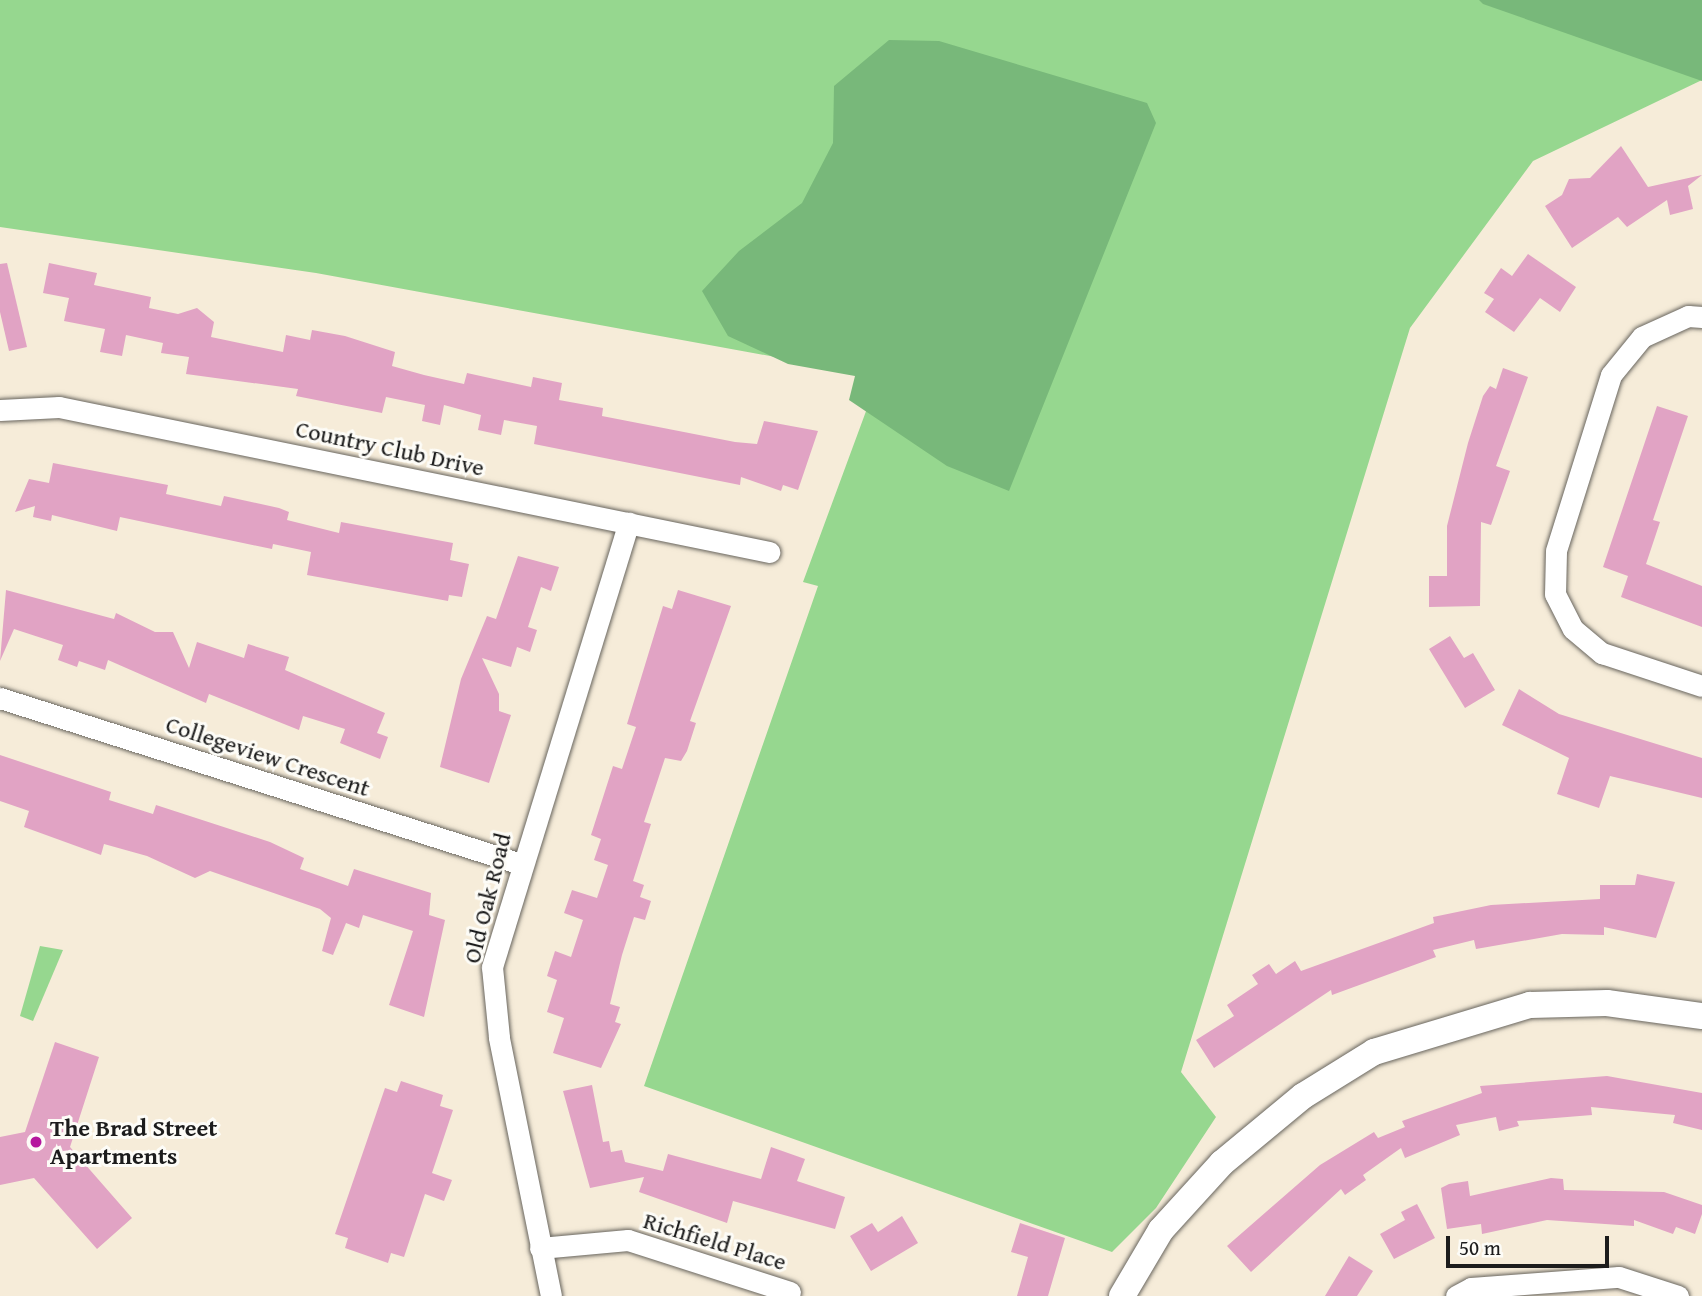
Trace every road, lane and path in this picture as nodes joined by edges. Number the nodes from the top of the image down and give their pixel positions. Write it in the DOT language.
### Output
graph roads {
  1 [pos="1702,317"];
  2 [pos="0,410"];
  3 [pos="629,523"];
  4 [pos="769,552"];
  5 [pos="1702,686"];
  6 [pos="0,698"];
  7 [pos="521,864"];
  8 [pos="1702,1016"];
  9 [pos="540,1248"];
  10 [pos="790,1292"];
  11 [pos="551,1296"];
  12 [pos="1122,1296"];
  13 [pos="1456,1296"];
  14 [pos="1678,1296"];
  1 -- 5 [label="street"];
  2 -- 3 [label="street, Country Club Drive"];
  3 -- 4 [label="street, Country Club Drive"];
  3 -- 7 [label="street, Old Oak Road"];
  6 -- 7 [label="street, Collegeview Crescent"];
  7 -- 9 [label="street, Old Oak Road"];
  8 -- 12 [label="street"];
  9 -- 10 [label="street, Richfield Place"];
  9 -- 11 [label="street, Old Oak Road"];
  13 -- 14 [label="street"];
}
